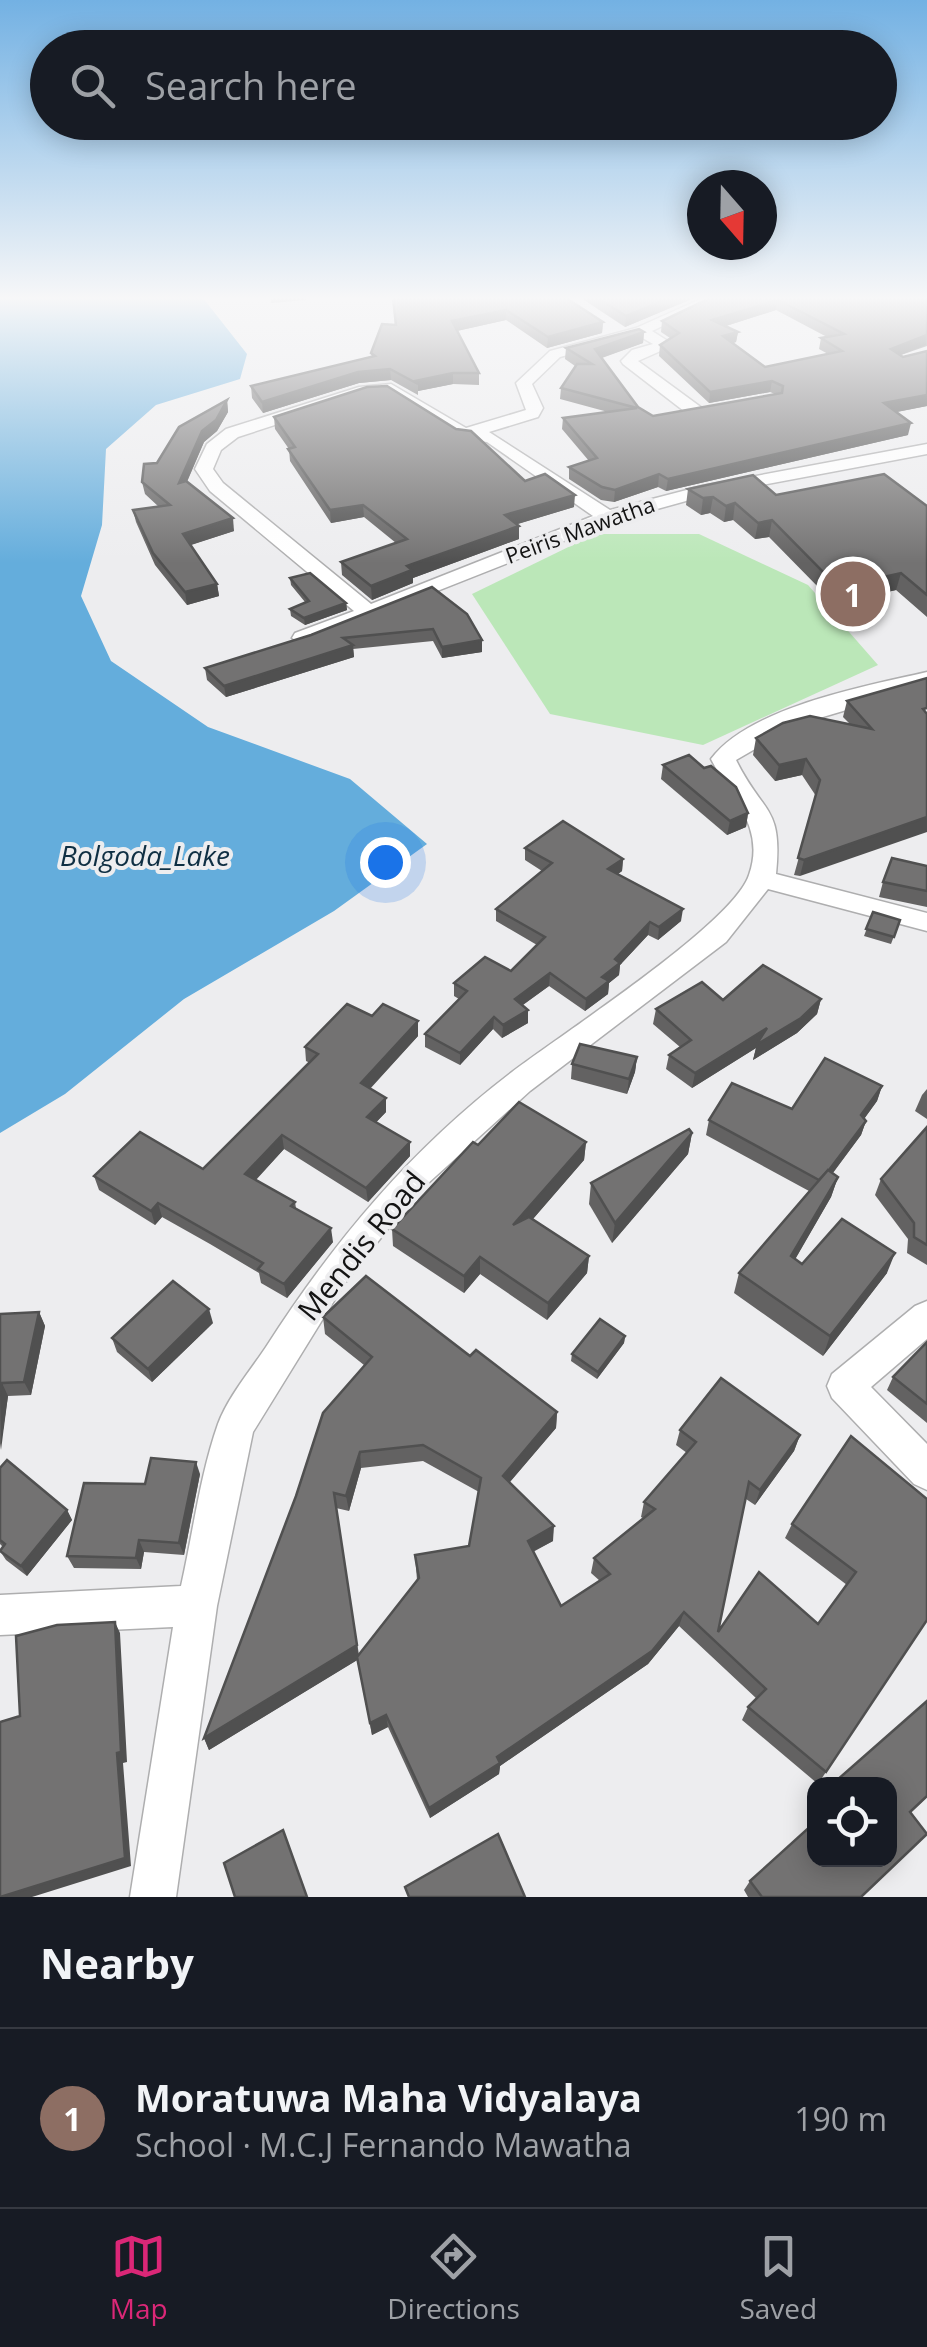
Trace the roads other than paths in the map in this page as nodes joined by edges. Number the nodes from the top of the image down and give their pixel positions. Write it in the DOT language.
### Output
graph roads {
  1 [pos="524,387"];
  2 [pos="663,387"];
  3 [pos="735,408"];
  4 [pos="464,434"];
  5 [pos="927,449"];
  6 [pos="607,516"];
  7 [pos="368,612"];
  8 [pos="304,638"];
  9 [pos="927,679"];
  10 [pos="762,879"];
  11 [pos="927,922"];
  12 [pos="927,1317"];
  13 [pos="927,1471"];
  14 [pos="197,1606"];
  15 [pos="0,1615"];
  16 [pos="153,1897"];
  1 -- 4 [label="street"];
  2 -- 3 [label="street"];
  4 -- 6 [label="street"];
  4 -- 7 [label="street"];
  5 -- 6 [label="street, Peiris Mawatha"];
  6 -- 7 [label="street, Peiris Mawatha"];
  7 -- 8 [label="street, Peiris Mawatha"];
  9 -- 10 [label="street"];
  10 -- 11 [label="street"];
  10 -- 14 [label="street, Mendis Road"];
  12 -- 13 [label="street"];
  14 -- 15 [label="street"];
  14 -- 16 [label="street, Mendis Road"];
}
